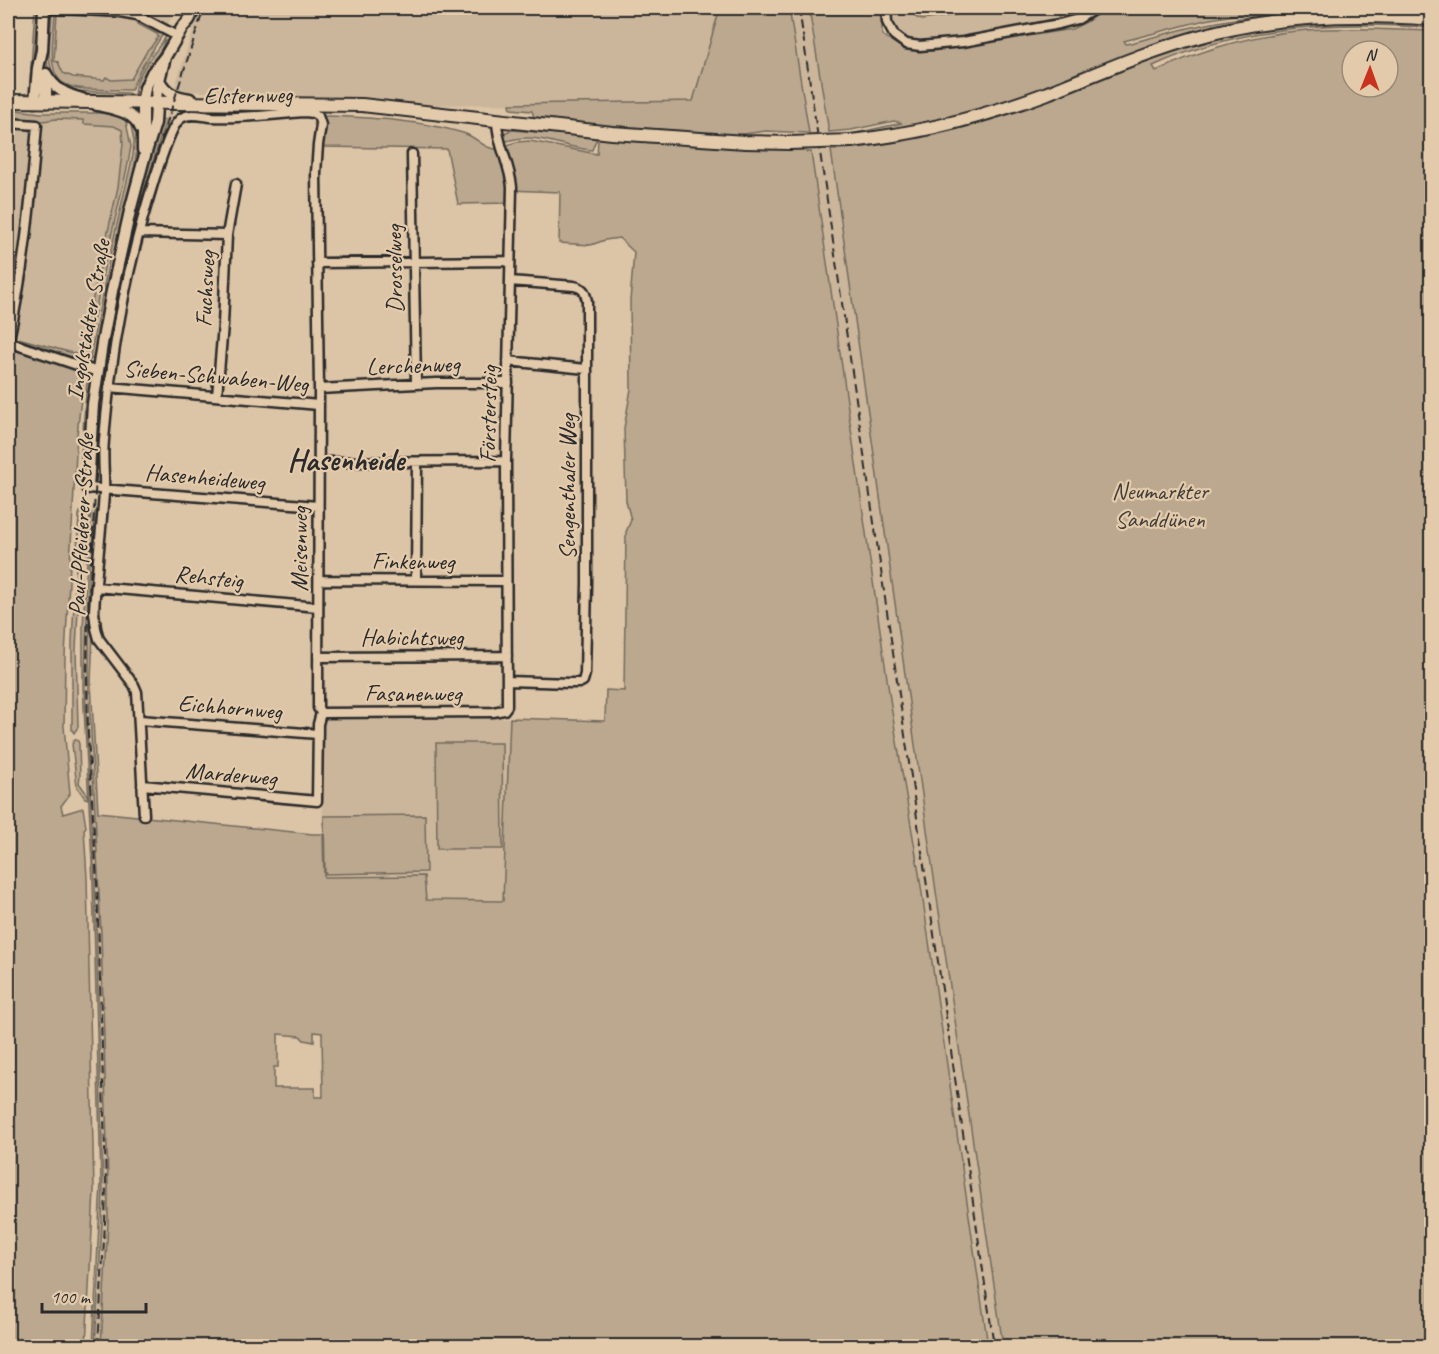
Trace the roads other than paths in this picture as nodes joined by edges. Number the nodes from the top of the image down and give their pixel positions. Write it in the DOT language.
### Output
graph roads {
  1 [pos="44,8"];
  2 [pos="189,8"];
  3 [pos="195,8"];
  4 [pos="886,8"];
  5 [pos="1096,8"];
  6 [pos="1431,20"];
  7 [pos="180,32"];
  8 [pos="42,50"];
  9 [pos="165,57"];
  10 [pos="46,74"];
  11 [pos="159,80"];
  12 [pos="8,101"];
  13 [pos="41,102"];
  14 [pos="87,103"];
  15 [pos="100,103"];
  16 [pos="211,103"];
  17 [pos="142,104"];
  18 [pos="156,104"];
  19 [pos="318,116"];
  20 [pos="178,120"];
  21 [pos="497,121"];
  22 [pos="8,123"];
  23 [pos="142,132"];
  24 [pos="412,154"];
  25 [pos="142,162"];
  26 [pos="236,184"];
  27 [pos="139,233"];
  28 [pos="227,235"];
  29 [pos="510,261"];
  30 [pos="413,262"];
  31 [pos="317,263"];
  32 [pos="510,281"];
  33 [pos="8,343"];
  34 [pos="508,361"];
  35 [pos="586,369"];
  36 [pos="98,372"];
  37 [pos="416,383"];
  38 [pos="508,383"];
  39 [pos="109,387"];
  40 [pos="319,388"];
  41 [pos="216,396"];
  42 [pos="319,405"];
  43 [pos="506,461"];
  44 [pos="319,462"];
  45 [pos="417,462"];
  46 [pos="88,488"];
  47 [pos="105,489"];
  48 [pos="318,506"];
  49 [pos="319,580"];
  50 [pos="416,580"];
  51 [pos="506,581"];
  52 [pos="96,587"];
  53 [pos="318,607"];
  54 [pos="507,656"];
  55 [pos="318,657"];
  56 [pos="507,681"];
  57 [pos="506,709"];
  58 [pos="321,713"];
  59 [pos="140,720"];
  60 [pos="318,734"];
  61 [pos="142,785"];
  62 [pos="317,801"];
  63 [pos="144,815"];
  1 -- 7 [label="street"];
  1 -- 8 [label="street"];
  2 -- 7 [label="street, Ingolstädter Straße"];
  3 -- 7 [label="street, Ingolstädter Straße"];
  4 -- 5 [label="street"];
  6 -- 21 [label="main road, bridge"];
  7 -- 9 [label="street, Ingolstädter Straße"];
  8 -- 10 [label="street"];
  8 -- 13 [label="street"];
  9 -- 11 [label="street, Ingolstädter Straße"];
  9 -- 17 [label="street, Ingolstädter Straße"];
  10 -- 13 [label="street"];
  10 -- 15 [label="street"];
  11 -- 16 [label="street"];
  11 -- 18 [label="street, Ingolstädter Straße"];
  12 -- 13 [label="main road"];
  13 -- 14 [label="main road"];
  14 -- 15 [label="main road"];
  14 -- 23 [label="street"];
  15 -- 17 [label="main road"];
  16 -- 18 [label="main road"];
  16 -- 21 [label="main road"];
  17 -- 18 [label="main road"];
  17 -- 23 [label="street, Ingolstädter Straße"];
  18 -- 25 [label="street, Ingolstädter Straße"];
  19 -- 20 [label="street, Elsternweg"];
  19 -- 31 [label="street, Meisenweg"];
  20 -- 27 [label="street, Paul-Pfleiderer-Straße"];
  21 -- 29 [label="street, Förstersteig"];
  22 -- 33 [label="street"];
  23 -- 25 [label="street, Ingolstädter Straße"];
  24 -- 30 [label="street, Drosselweg"];
  25 -- 36 [label="street, Ingolstädter Straße"];
  26 -- 28 [label="street, Fuchsweg"];
  27 -- 28 [label="street"];
  27 -- 39 [label="street, Paul-Pfleiderer-Straße"];
  28 -- 41 [label="street, Fuchsweg"];
  29 -- 30 [label="street"];
  29 -- 32 [label="street, Förstersteig"];
  30 -- 31 [label="street"];
  30 -- 37 [label="street, Drosselweg"];
  31 -- 40 [label="street, Meisenweg"];
  32 -- 34 [label="street, Förstersteig"];
  32 -- 35 [label="street, Sengenthaler Weg"];
  33 -- 36 [label="street"];
  34 -- 35 [label="street"];
  34 -- 38 [label="street, Förstersteig"];
  35 -- 56 [label="street, Sengenthaler Weg"];
  36 -- 46 [label="street, Ingolstädter Straße"];
  37 -- 38 [label="street, Lerchenweg"];
  37 -- 40 [label="street, Lerchenweg"];
  38 -- 43 [label="street, Förstersteig"];
  39 -- 41 [label="street, Sieben-Schwaben-Weg"];
  39 -- 47 [label="street, Paul-Pfleiderer-Straße"];
  40 -- 42 [label="street, Meisenweg"];
  41 -- 42 [label="street, Sieben-Schwaben-Weg"];
  42 -- 44 [label="street, Meisenweg"];
  43 -- 45 [label="street"];
  43 -- 51 [label="street, Förstersteig"];
  44 -- 45 [label="street"];
  44 -- 48 [label="street, Meisenweg"];
  45 -- 50 [label="street"];
  46 -- 47 [label="street, Hasenheideweg"];
  47 -- 48 [label="street, Hasenheideweg"];
  47 -- 52 [label="street, Paul-Pfleiderer-Straße"];
  48 -- 49 [label="street, Meisenweg"];
  49 -- 50 [label="street, Finkenweg"];
  49 -- 53 [label="street, Meisenweg"];
  50 -- 51 [label="street, Finkenweg"];
  51 -- 54 [label="street, Förstersteig"];
  52 -- 53 [label="street, Rehsteig"];
  52 -- 59 [label="street, Paul-Pfleiderer-Straße"];
  53 -- 55 [label="street, Meisenweg"];
  54 -- 55 [label="street, Habichtsweg"];
  54 -- 56 [label="street, Förstersteig"];
  55 -- 58 [label="street, Meisenweg"];
  56 -- 57 [label="street, Förstersteig"];
  57 -- 58 [label="street, Fasanenweg"];
  58 -- 60 [label="street, Meisenweg"];
  59 -- 60 [label="street, Eichhornweg"];
  59 -- 61 [label="street, Paul-Pfleiderer-Straße"];
  60 -- 62 [label="street, Meisenweg"];
  61 -- 62 [label="street, Marderweg"];
  61 -- 63 [label="street, Paul-Pfleiderer-Straße"];
}
